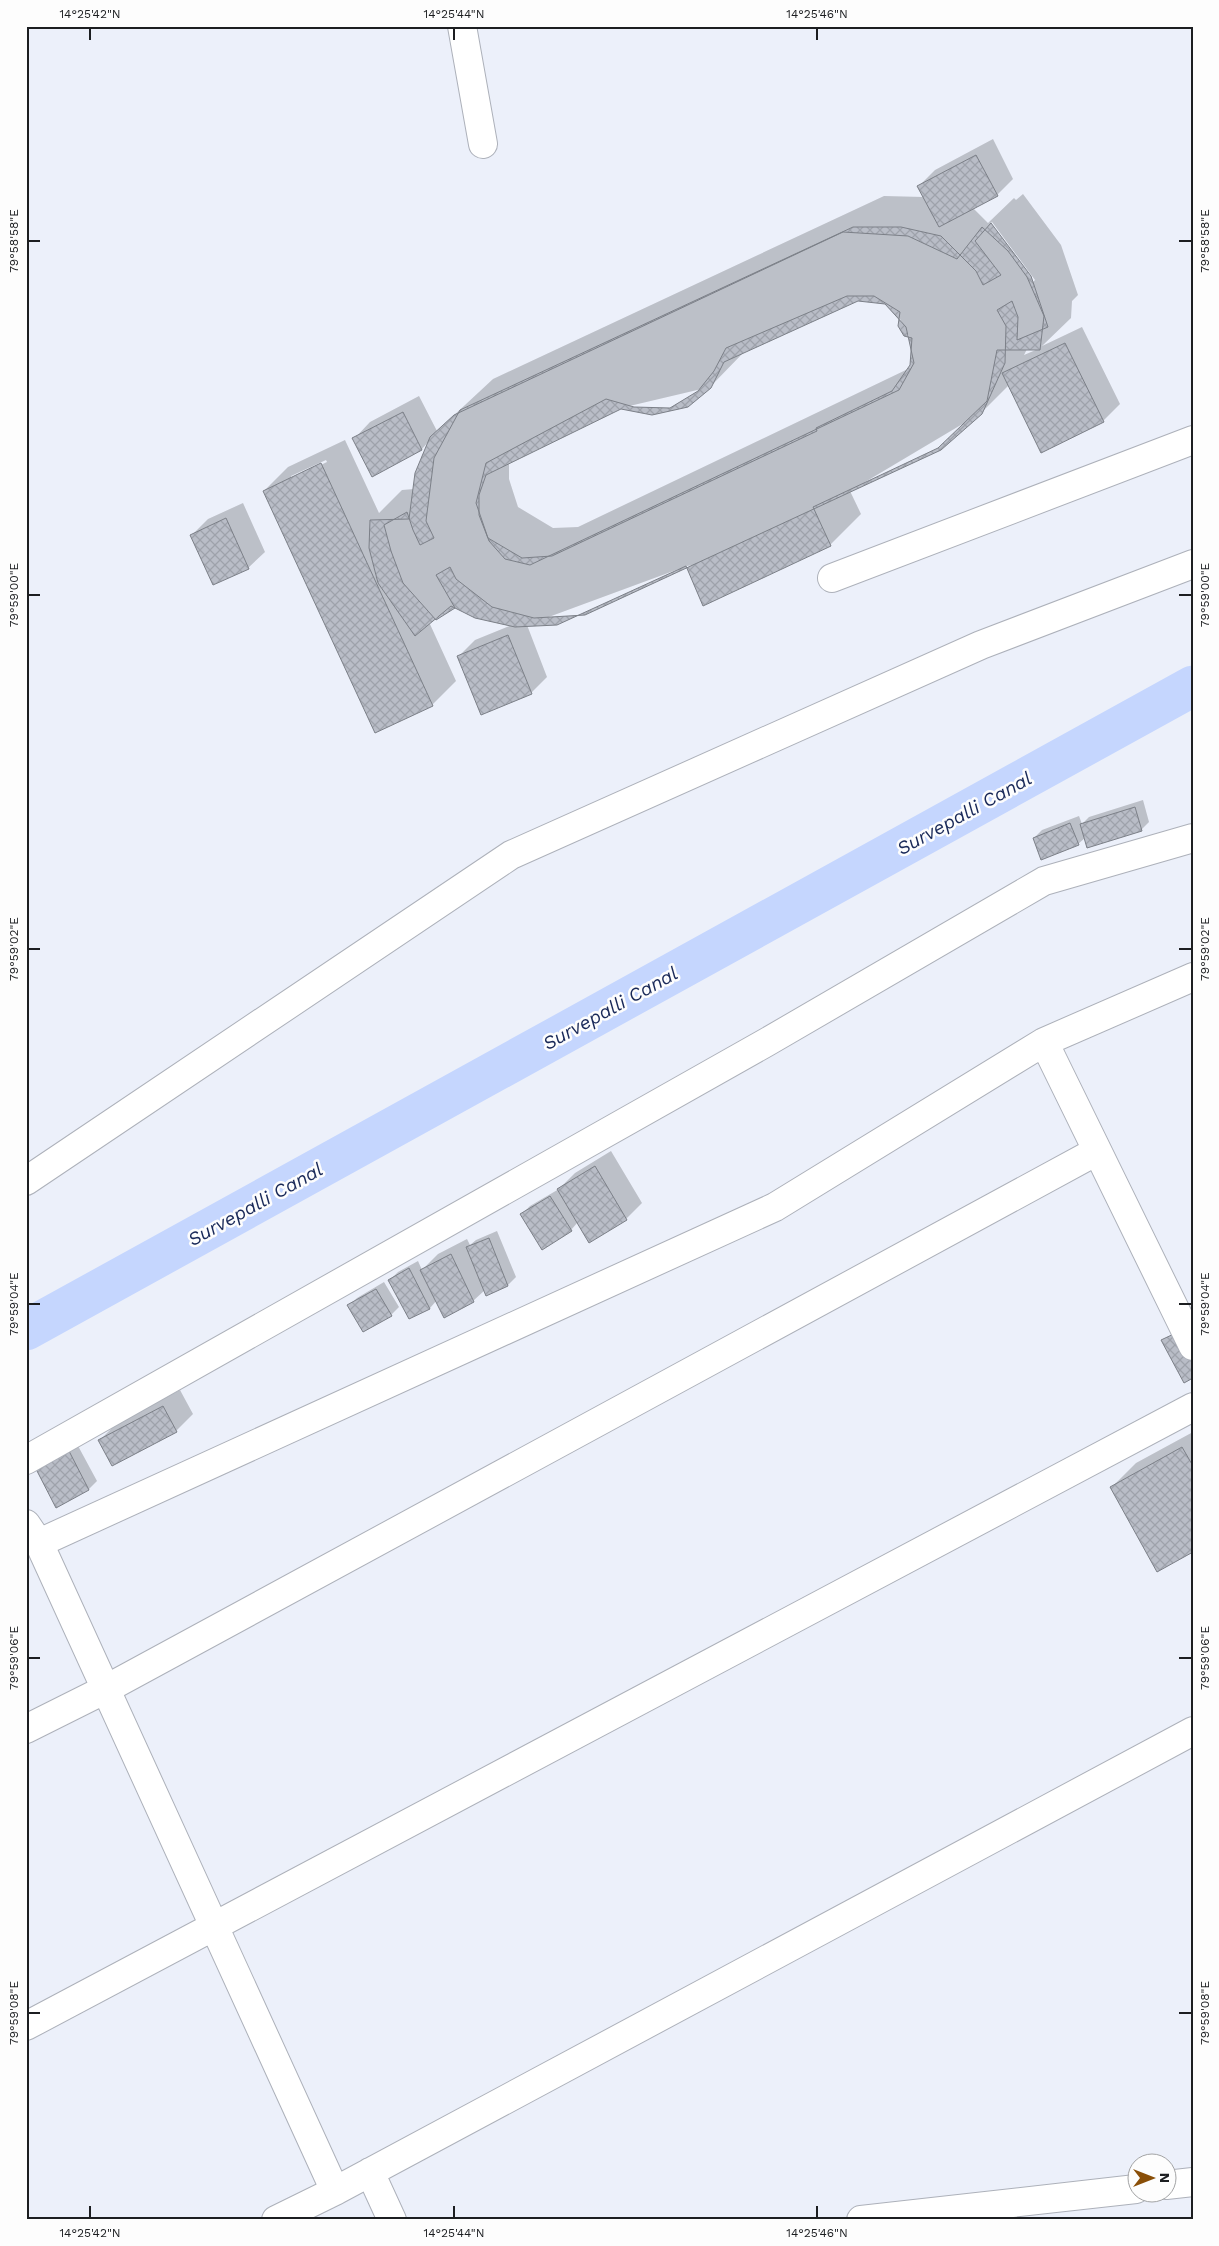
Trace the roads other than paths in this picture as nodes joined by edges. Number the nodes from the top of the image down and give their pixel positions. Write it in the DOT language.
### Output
graph roads {
  1 [pos="462,26"];
  2 [pos="483,144"];
  3 [pos="1193,440"];
  4 [pos="1193,564"];
  5 [pos="832,578"];
  6 [pos="1193,838"];
  7 [pos="1193,977"];
  8 [pos="1044,1042"];
  9 [pos="1097,1151"];
  10 [pos="26,1181"];
  11 [pos="1193,1346"];
  12 [pos="1193,1407"];
  13 [pos="26,1460"];
  14 [pos="33,1534"];
  15 [pos="106,1689"];
  16 [pos="26,1729"];
  17 [pos="1193,1731"];
  18 [pos="215,1927"];
  19 [pos="26,2026"];
  20 [pos="370,2172"];
  21 [pos="1193,2182"];
  22 [pos="1176,2184"];
  23 [pos="1126,2190"];
  24 [pos="335,2191"];
  25 [pos="276,2220"];
  26 [pos="392,2220"];
  27 [pos="861,2220"];
  1 -- 2 [label="street"];
  3 -- 5 [label="street"];
  4 -- 10 [label="street"];
  6 -- 13 [label="street"];
  7 -- 8 [label="street"];
  8 -- 9 [label="street"];
  8 -- 14 [label="street"];
  9 -- 11 [label="street"];
  9 -- 15 [label="street"];
  12 -- 18 [label="street"];
  14 -- 15 [label="street"];
  15 -- 16 [label="street"];
  15 -- 18 [label="street"];
  17 -- 20 [label="street"];
  18 -- 19 [label="street"];
  18 -- 24 [label="street"];
  20 -- 24 [label="street"];
  20 -- 26 [label="street"];
  21 -- 22 [label="street"];
  23 -- 27 [label="street"];
  24 -- 25 [label="street"];
}
